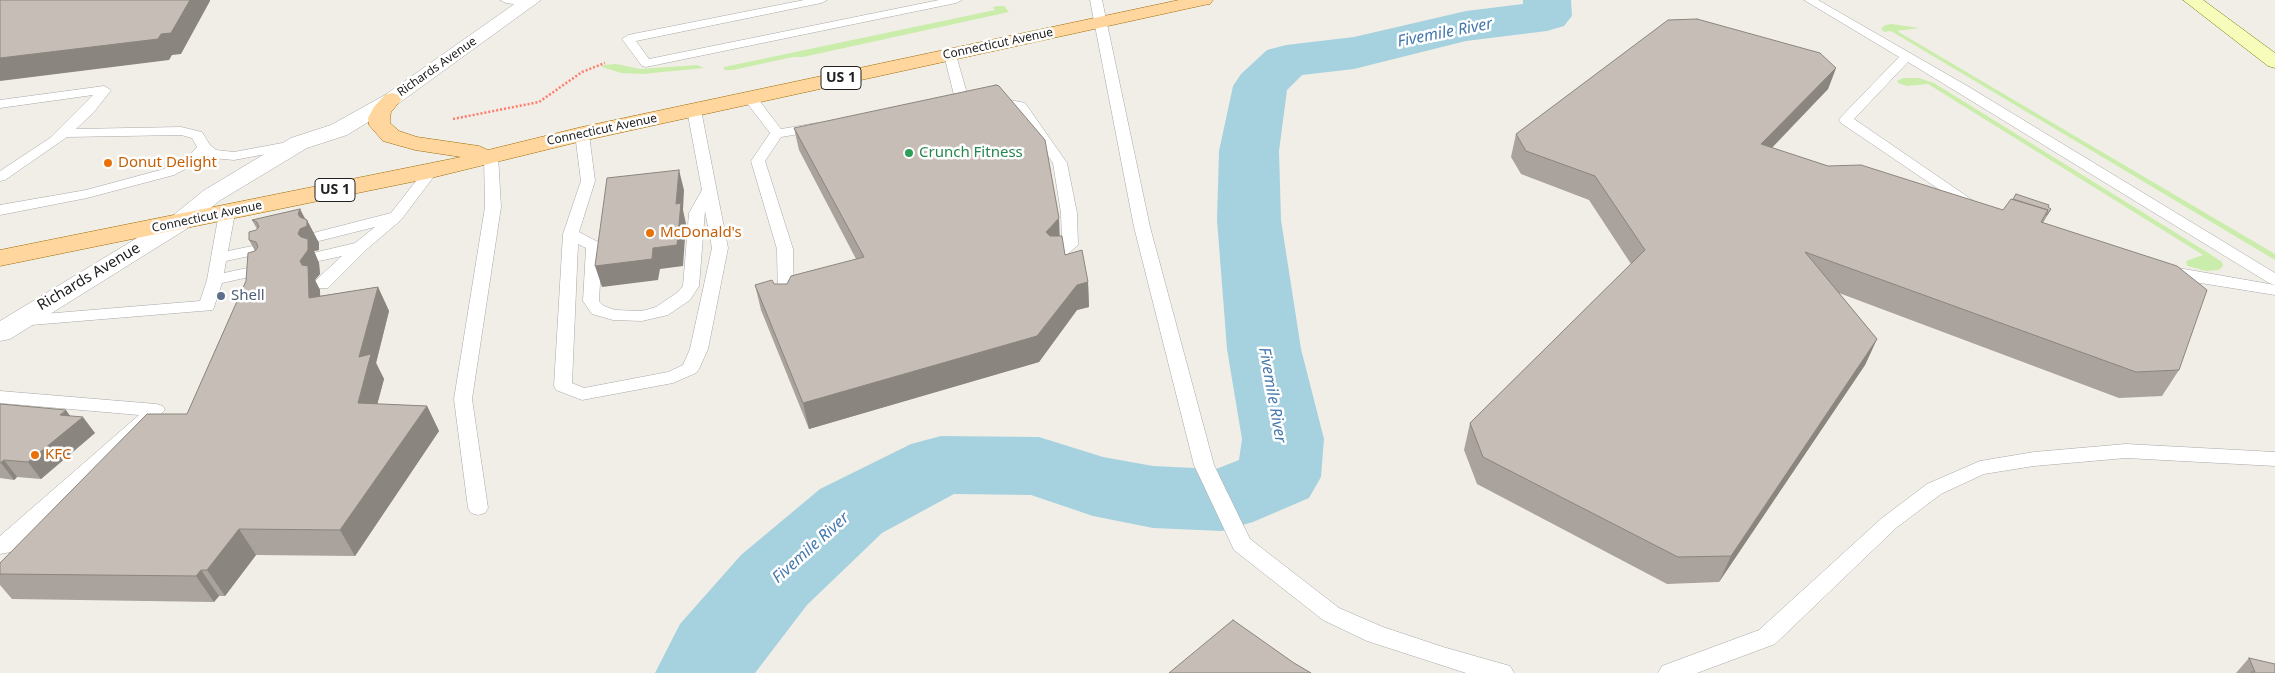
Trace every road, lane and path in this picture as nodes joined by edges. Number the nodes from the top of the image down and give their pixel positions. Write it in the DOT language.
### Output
graph roads {
  1 [pos="506,0"];
  2 [pos="821,0"];
  3 [pos="956,0"];
  4 [pos="1096,0"];
  5 [pos="1204,0"];
  6 [pos="1810,0"];
  7 [pos="2192,0"];
  8 [pos="531,1"];
  9 [pos="1100,22"];
  10 [pos="950,55"];
  11 [pos="1906,56"];
  12 [pos="2275,62"];
  13 [pos="604,63"];
  14 [pos="961,97"];
  15 [pos="750,98"];
  16 [pos="392,99"];
  17 [pos="932,103"];
  18 [pos="0,104"];
  19 [pos="694,110"];
  20 [pos="446,120"];
  21 [pos="827,125"];
  22 [pos="339,130"];
  23 [pos="62,133"];
  24 [pos="777,133"];
  25 [pos="582,134"];
  26 [pos="299,143"];
  27 [pos="204,147"];
  28 [pos="491,155"];
  29 [pos="431,171"];
  30 [pos="0,177"];
  31 [pos="709,190"];
  32 [pos="0,210"];
  33 [pos="226,212"];
  34 [pos="1992,214"];
  35 [pos="396,217"];
  36 [pos="179,223"];
  37 [pos="571,234"];
  38 [pos="319,236"];
  39 [pos="361,246"];
  40 [pos="262,248"];
  41 [pos="1057,255"];
  42 [pos="319,256"];
  43 [pos="0,258"];
  44 [pos="219,258"];
  45 [pos="2149,265"];
  46 [pos="261,270"];
  47 [pos="215,280"];
  48 [pos="2275,280"];
  49 [pos="322,284"];
  50 [pos="2275,290"];
  51 [pos="786,303"];
  52 [pos="9,327"];
  53 [pos="0,397"];
  54 [pos="2275,459"];
  55 [pos="478,508"];
  56 [pos="0,546"];
  57 [pos="1502,673"];
  58 [pos="1670,673"];
  1 -- 8 [label="lane"];
  2 -- 3 [label="lane"];
  4 -- 9 [label="lane"];
  5 -- 9 [label="main road, Connecticut Avenue / US 1"];
  6 -- 11 [label="lane"];
  7 -- 12 [label="main road"];
  8 -- 16 [label="street, Richards Avenue"];
  9 -- 10 [label="main road, Connecticut Avenue / US 1"];
  9 -- 57 [label="lane"];
  10 -- 14 [label="lane"];
  10 -- 15 [label="main road, Connecticut Avenue / US 1"];
  11 -- 34 [label="lane"];
  11 -- 48 [label="lane"];
  13 -- 20 [label="path"];
  14 -- 17 [label="lane"];
  14 -- 41 [label="lane"];
  15 -- 19 [label="main road, Connecticut Avenue / US 1"];
  15 -- 24 [label="lane"];
  16 -- 22 [label="street, Richards Avenue"];
  16 -- 28 [label="main road"];
  18 -- 23 [label="lane"];
  19 -- 25 [label="main road, Connecticut Avenue / US 1"];
  19 -- 31 [label="lane"];
  21 -- 24 [label="lane"];
  22 -- 26 [label="street, Richards Avenue"];
  22 -- 36 [label="street, Richards Avenue"];
  23 -- 27 [label="lane"];
  23 -- 30 [label="lane"];
  24 -- 51 [label="lane"];
  25 -- 28 [label="main road, Connecticut Avenue / US 1"];
  25 -- 37 [label="lane"];
  26 -- 27 [label="lane"];
  26 -- 36 [label="street, Richards Avenue"];
  27 -- 32 [label="lane"];
  28 -- 29 [label="main road, Connecticut Avenue / US 1"];
  28 -- 55 [label="lane"];
  29 -- 33 [label="main road, Connecticut Avenue / US 1"];
  29 -- 35 [label="lane"];
  31 -- 37 [label="lane"];
  31 -- 37 [label="lane"];
  33 -- 36 [label="main road, Connecticut Avenue / US 1"];
  33 -- 44 [label="lane"];
  35 -- 38 [label="lane"];
  35 -- 39 [label="lane"];
  36 -- 43 [label="main road, Connecticut Avenue / US 1"];
  36 -- 52 [label="street, Richards Avenue"];
  39 -- 42 [label="lane"];
  39 -- 49 [label="lane"];
  40 -- 44 [label="lane"];
  44 -- 47 [label="lane"];
  45 -- 50 [label="lane"];
  46 -- 47 [label="lane"];
  47 -- 52 [label="lane"];
  53 -- 56 [label="lane"];
  54 -- 58 [label="lane"];
}
